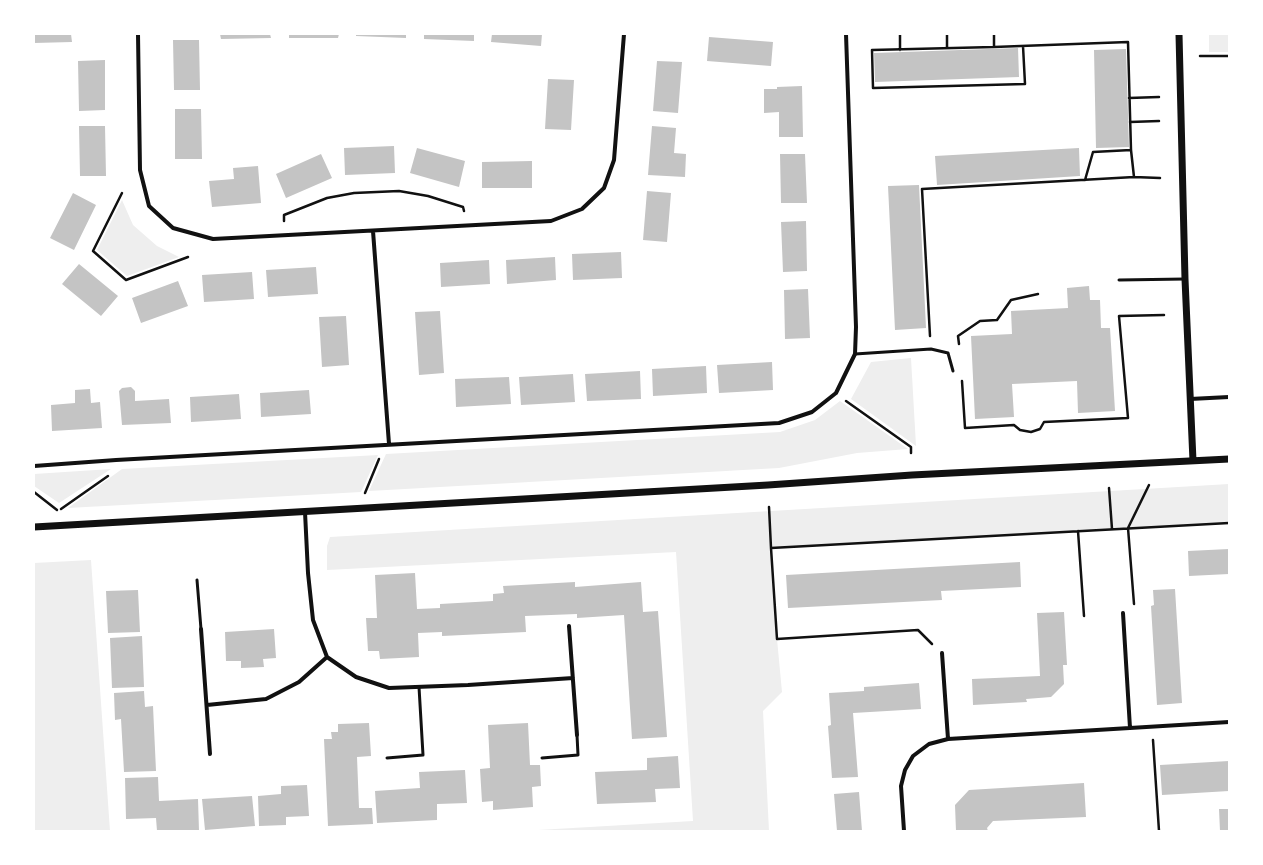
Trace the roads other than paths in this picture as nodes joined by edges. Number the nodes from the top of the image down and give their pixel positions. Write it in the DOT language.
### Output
graph roads {
  1 [pos="138,34"];
  2 [pos="624,34"];
  3 [pos="846,34"];
  4 [pos="1179,34"];
  5 [pos="373,231"];
  6 [pos="1185,279"];
  7 [pos="1119,280"];
  8 [pos="855,354"];
  9 [pos="953,371"];
  10 [pos="1229,397"];
  11 [pos="1190,399"];
  12 [pos="389,444"];
  13 [pos="1229,459"];
  14 [pos="1193,461"];
  15 [pos="34,466"];
  16 [pos="305,512"];
  17 [pos="36,526"];
  18 [pos="197,580"];
  19 [pos="1123,613"];
  20 [pos="569,626"];
  21 [pos="201,629"];
  22 [pos="942,653"];
  23 [pos="327,657"];
  24 [pos="573,678"];
  25 [pos="419,687"];
  26 [pos="207,705"];
  27 [pos="1229,722"];
  28 [pos="1130,728"];
  29 [pos="577,735"];
  30 [pos="948,739"];
  31 [pos="210,754"];
  32 [pos="387,758"];
  33 [pos="542,758"];
  34 [pos="904,831"];
  1 -- 5 [label="street"];
  2 -- 5 [label="street"];
  3 -- 8 [label="street"];
  4 -- 6 [label="street"];
  5 -- 12 [label="street"];
  6 -- 7 [label="lane"];
  6 -- 11 [label="street"];
  8 -- 9 [label="lane"];
  8 -- 12 [label="street"];
  10 -- 11 [label="street"];
  11 -- 14 [label="street"];
  12 -- 15 [label="street"];
  13 -- 14 [label="street"];
  14 -- 16 [label="street"];
  16 -- 17 [label="street"];
  16 -- 23 [label="street"];
  18 -- 21 [label="lane"];
  19 -- 28 [label="street"];
  20 -- 24 [label="street"];
  21 -- 26 [label="street"];
  22 -- 30 [label="street"];
  23 -- 25 [label="street"];
  23 -- 26 [label="street"];
  24 -- 25 [label="street"];
  24 -- 29 [label="street"];
  25 -- 32 [label="lane"];
  26 -- 31 [label="street"];
  27 -- 28 [label="street"];
  28 -- 30 [label="street"];
  29 -- 33 [label="lane"];
  30 -- 34 [label="street"];
}
